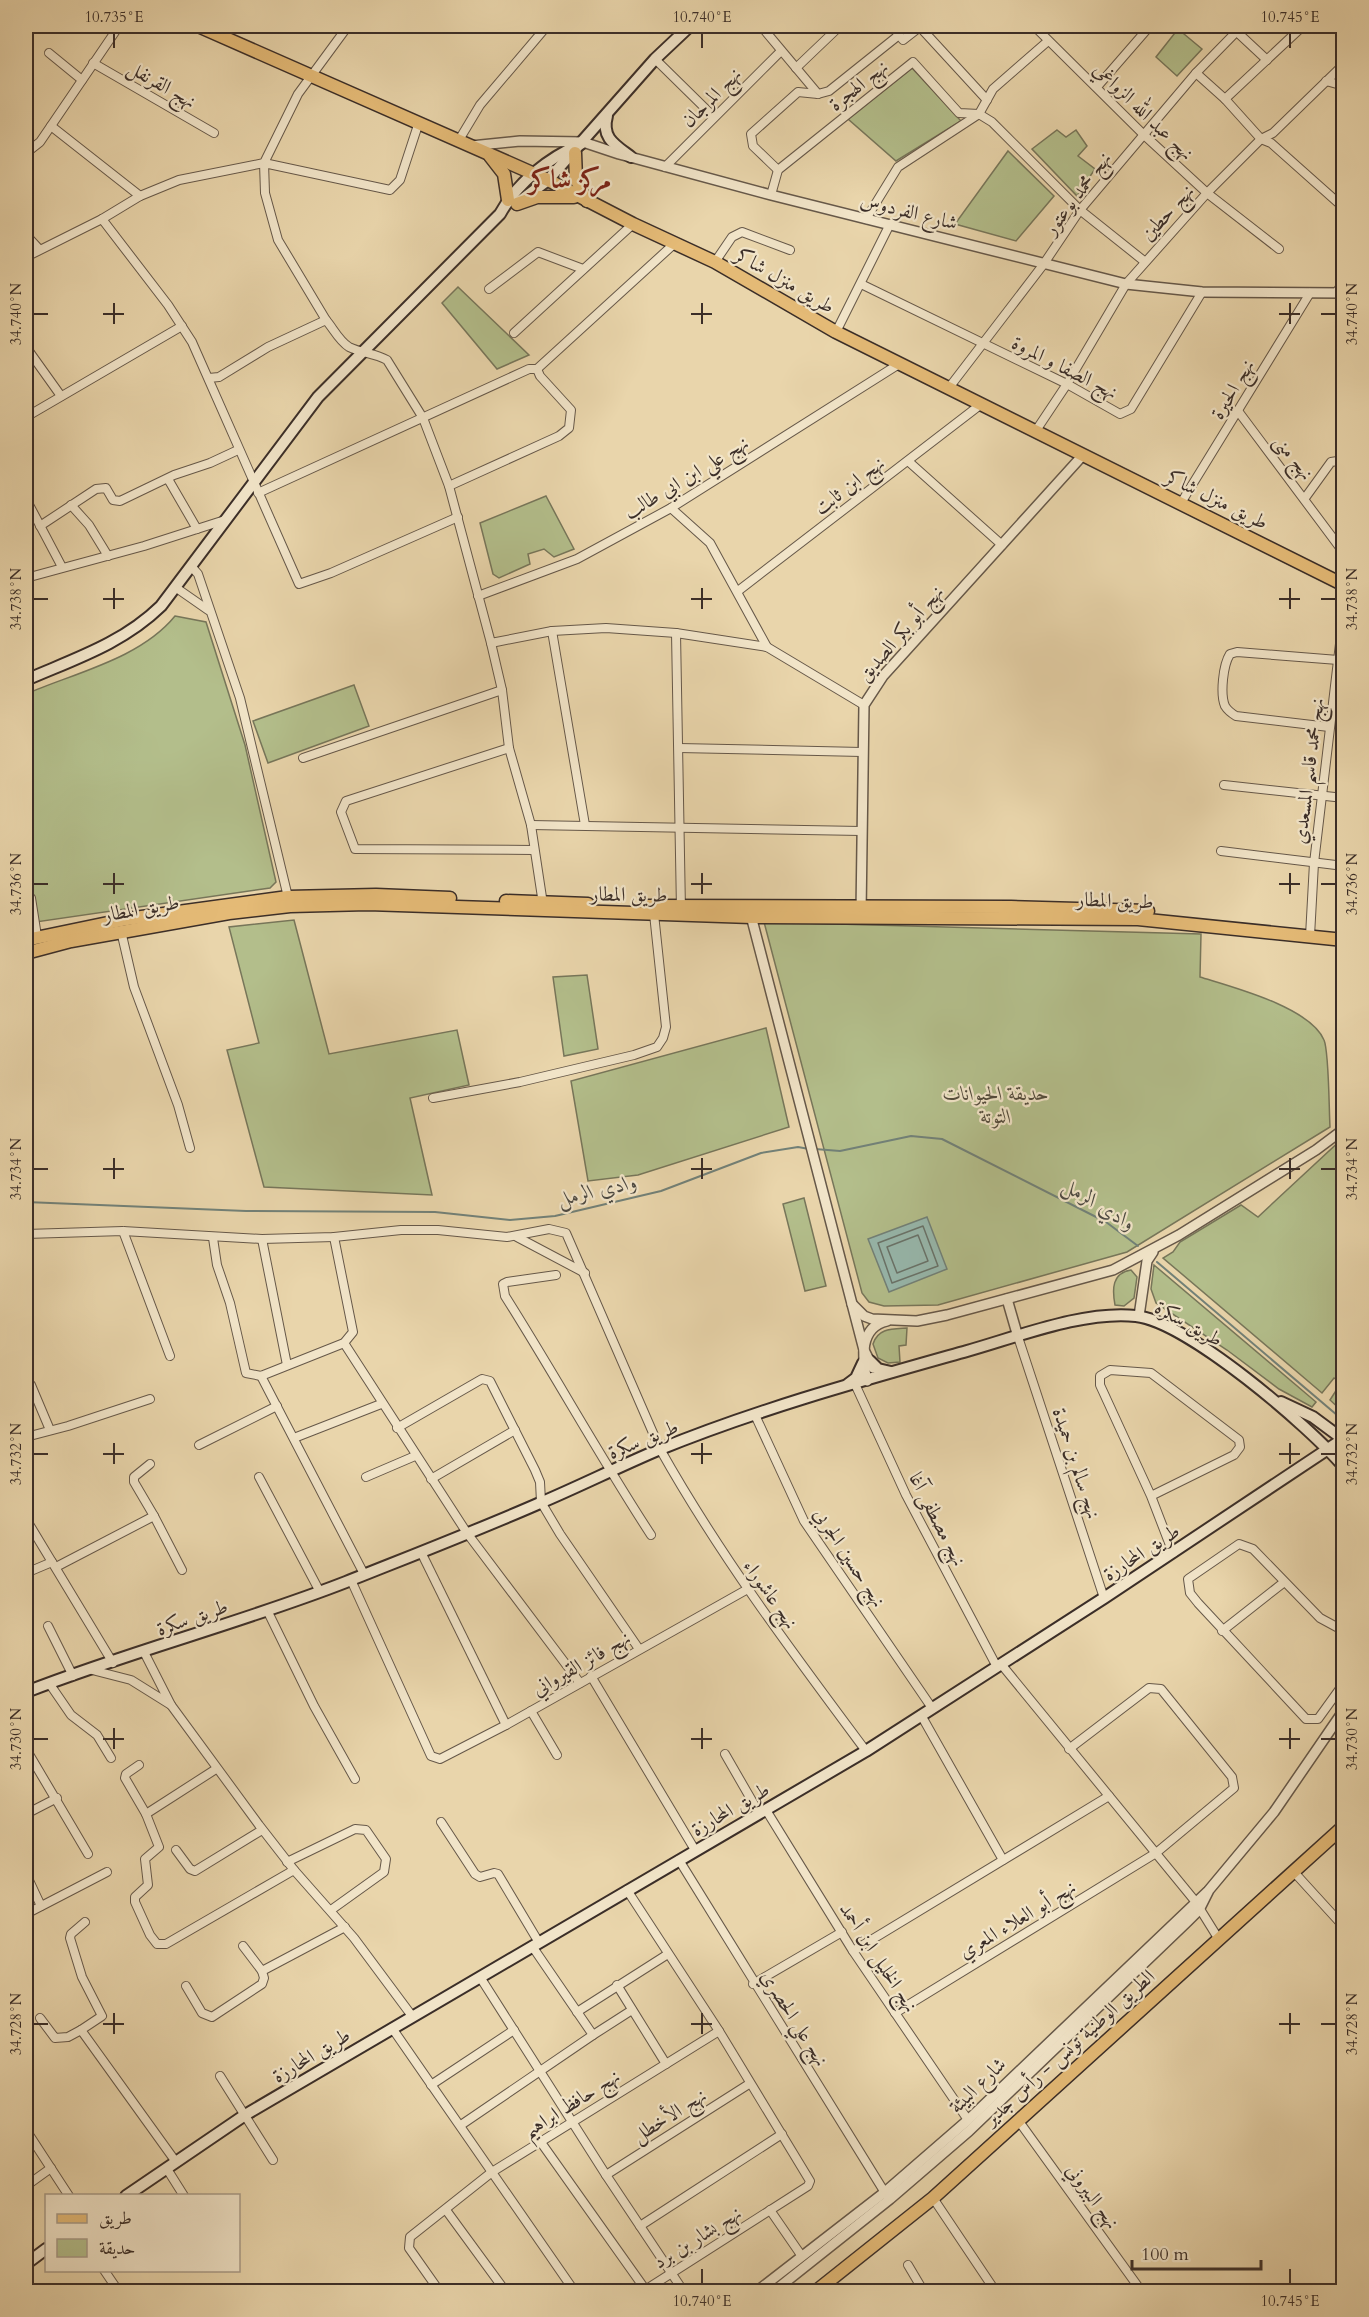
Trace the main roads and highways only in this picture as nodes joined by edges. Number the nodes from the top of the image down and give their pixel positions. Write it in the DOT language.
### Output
graph roads {
  1 [pos="198,26"];
  2 [pos="690,26"];
  3 [pos="608,112"];
  4 [pos="579,146"];
  5 [pos="487,153"];
  6 [pos="631,157"];
  7 [pos="534,174"];
  8 [pos="548,180"];
  9 [pos="585,200"];
  10 [pos="512,202"];
  11 [pos="1344,585"];
  12 [pos="29,678"];
  13 [pos="544,907"];
  14 [pos="681,911"];
  15 [pos="1311,932"];
  16 [pos="1344,932"];
  17 [pos="38,940"];
  18 [pos="1344,940"];
  19 [pos="26,953"];
  20 [pos="904,1371"];
  21 [pos="838,1388"];
  22 [pos="1272,1398"];
  23 [pos="1343,1440"];
  24 [pos="1329,1450"];
  25 [pos="1344,1467"];
  26 [pos="26,1692"];
  27 [pos="1344,1826"];
  28 [pos="129,2194"];
  29 [pos="45,2250"];
  30 [pos="26,2264"];
  31 [pos="815,2292"];
  1 -- 5 [label="main road, طريق منزل شاكر"];
  2 -- 3 [label="main road"];
  3 -- 4 [label="main road"];
  3 -- 6 [label="main road"];
  4 -- 7 [label="main road"];
  4 -- 8 [label="main road"];
  4 -- 9 [label="main road"];
  5 -- 7 [label="main road, طريق منزل شاكر"];
  5 -- 10 [label="main road"];
  7 -- 8 [label="main road, طريق منزل شاكر"];
  7 -- 10 [label="main road"];
  8 -- 9 [label="main road, طريق منزل شاكر"];
  8 -- 10 [label="main road"];
  9 -- 10 [label="main road"];
  9 -- 11 [label="main road, طريق منزل شاكر"];
  10 -- 12 [label="main road"];
  13 -- 14 [label="main road, طريق المطار"];
  13 -- 14 [label="main road, طريق المطار"];
  13 -- 17 [label="main road, طريق المطار"];
  13 -- 17 [label="main road, طريق المطار"];
  14 -- 15 [label="main road, طريق المطار"];
  15 -- 16 [label="main road, طريق المطار"];
  15 -- 18 [label="main road, طريق المطار"];
  17 -- 19 [label="main road, طريق المطار"];
  20 -- 21 [label="main road, طريق سكرة"];
  20 -- 21 [label="main road"];
  20 -- 22 [label="main road, طريق سكرة"];
  21 -- 26 [label="main road, طريق سكرة"];
  22 -- 23 [label="main road"];
  22 -- 24 [label="main road"];
  23 -- 24 [label="main road, طريق المحارزة"];
  24 -- 25 [label="main road"];
  24 -- 28 [label="main road, طريق المحارزة"];
  27 -- 31 [label="main road, الطريق الوطنية تونس - رأس جدير"];
  29 -- 30 [label="main road"];
}
